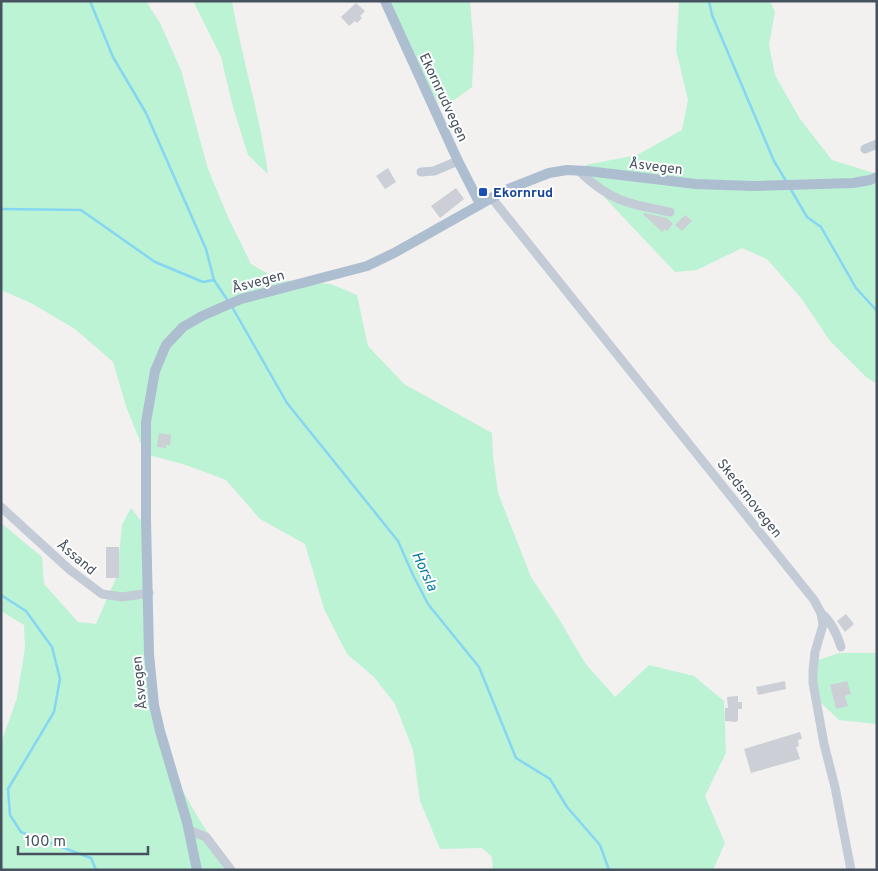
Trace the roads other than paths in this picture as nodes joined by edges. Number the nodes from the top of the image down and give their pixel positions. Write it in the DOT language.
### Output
graph roads {
  1 [pos="385,1"];
  2 [pos="877,144"];
  3 [pos="865,149"];
  4 [pos="458,161"];
  5 [pos="579,171"];
  6 [pos="421,172"];
  7 [pos="877,177"];
  8 [pos="491,197"];
  9 [pos="480,204"];
  10 [pos="670,212"];
  11 [pos="1,507"];
  12 [pos="148,593"];
  13 [pos="821,613"];
  14 [pos="841,648"];
  15 [pos="189,830"];
  16 [pos="197,870"];
  17 [pos="231,870"];
  18 [pos="851,870"];
  1 -- 4 [label="main road, Ekornrudvegen"];
  2 -- 3 [label="street"];
  4 -- 6 [label="street"];
  4 -- 9 [label="main road, Ekornrudvegen"];
  5 -- 7 [label="main road, Åsvegen"];
  5 -- 8 [label="main road, Åsvegen"];
  5 -- 10 [label="street"];
  8 -- 9 [label="main road, Åsvegen"];
  8 -- 13 [label="street, Skedsmovegen"];
  9 -- 12 [label="main road, Åsvegen"];
  11 -- 12 [label="street, Åssand"];
  12 -- 15 [label="main road, Åsvegen"];
  13 -- 14 [label="street, Skedsmovegen"];
  13 -- 18 [label="street"];
  15 -- 16 [label="main road, Åsvegen"];
  15 -- 17 [label="street"];
}
